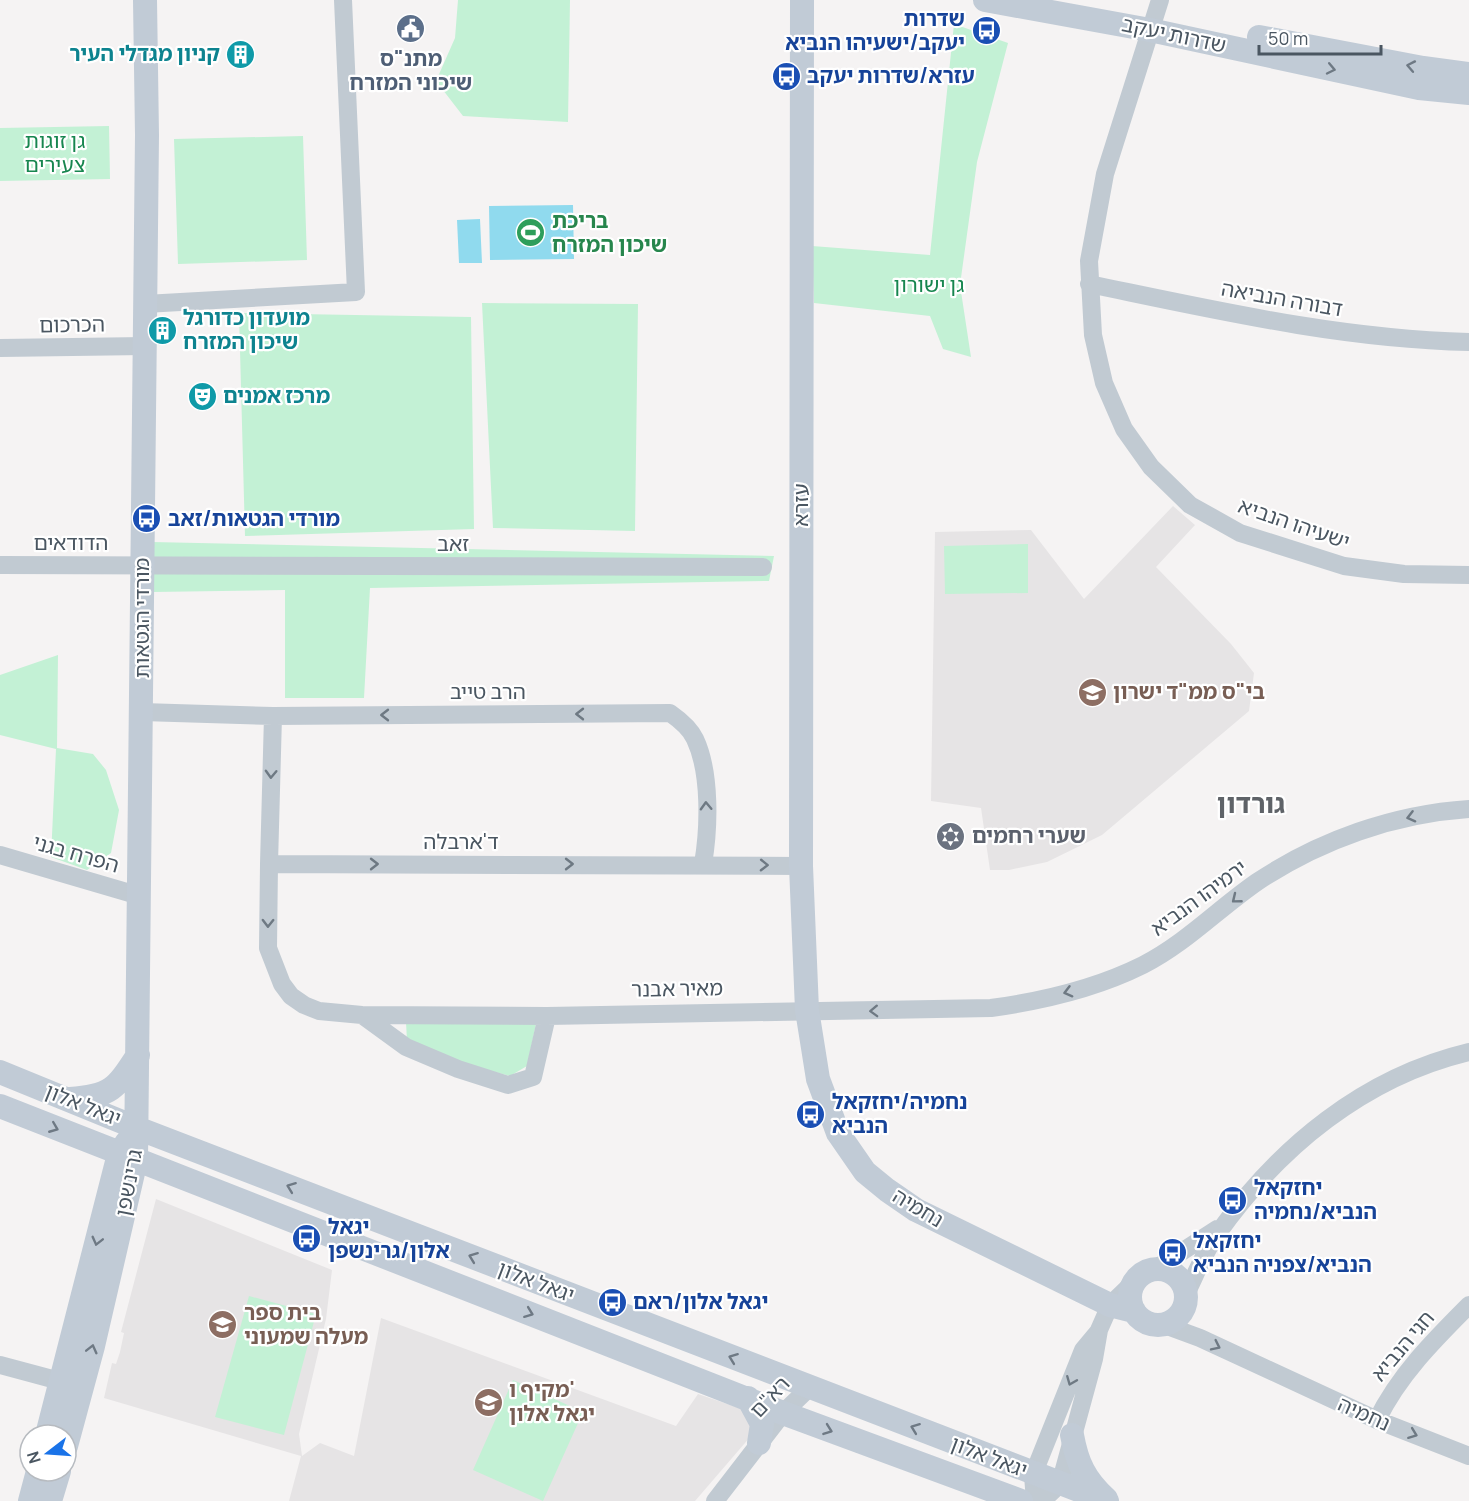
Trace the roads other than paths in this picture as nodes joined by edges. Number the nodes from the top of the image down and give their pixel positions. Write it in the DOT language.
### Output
graph roads {
  1 [pos="145,0"];
  2 [pos="343,0"];
  3 [pos="802,0"];
  4 [pos="985,0"];
  5 [pos="1067,0"];
  6 [pos="1155,16"];
  7 [pos="1469,74"];
  8 [pos="1469,93"];
  9 [pos="1089,284"];
  10 [pos="145,304"];
  11 [pos="1469,342"];
  12 [pos="145,346"];
  13 [pos="0,348"];
  14 [pos="0,565"];
  15 [pos="142,566"];
  16 [pos="763,567"];
  17 [pos="1469,575"];
  18 [pos="142,712"];
  19 [pos="273,716"];
  20 [pos="1469,809"];
  21 [pos="0,855"];
  22 [pos="269,864"];
  23 [pos="703,864"];
  24 [pos="801,866"];
  25 [pos="140,896"];
  26 [pos="807,1010"];
  27 [pos="362,1014"];
  28 [pos="547,1016"];
  29 [pos="1469,1052"];
  30 [pos="138,1055"];
  31 [pos="0,1072"];
  32 [pos="70,1099"];
  33 [pos="0,1106"];
  34 [pos="137,1128"];
  35 [pos="128,1157"];
  36 [pos="1226,1223"];
  37 [pos="1145,1275"];
  38 [pos="1186,1294"];
  39 [pos="1110,1305"];
  40 [pos="1469,1305"];
  41 [pos="1134,1311"];
  42 [pos="1162,1324"];
  43 [pos="1099,1330"];
  44 [pos="0,1365"];
  45 [pos="72,1384"];
  46 [pos="810,1387"];
  47 [pos="748,1398"];
  48 [pos="791,1416"];
  49 [pos="1377,1420"];
  50 [pos="53,1423"];
  51 [pos="68,1423"];
  52 [pos="1072,1435"];
  53 [pos="759,1443"];
  54 [pos="1469,1456"];
  55 [pos="745,1464"];
  56 [pos="1033,1475"];
  57 [pos="35,1483"];
  58 [pos="55,1483"];
  59 [pos="1060,1484"];
  60 [pos="30,1501"];
  61 [pos="50,1501"];
  62 [pos="715,1501"];
  63 [pos="1021,1501"];
  64 [pos="1035,1501"];
  65 [pos="1042,1501"];
  66 [pos="1107,1501"];
  1 -- 10 [label="street, מורדי הגטאות"];
  2 -- 10 [label="street"];
  3 -- 24 [label="street, עזרא"];
  4 -- 6 [label="street, שדרות יעקב"];
  5 -- 6 [label="street, שדרות יעקב"];
  7 -- 6 [label="street, שדרות יעקב, one-way"];
  6 -- 8 [label="street, שדרות יעקב, one-way"];
  6 -- 9 [label="street, ישעיהו הנביא"];
  9 -- 11 [label="street, דבורה הנביאה"];
  9 -- 17 [label="street, ישעיהו הנביא"];
  10 -- 12 [label="street, מורדי הגטאות"];
  12 -- 13 [label="street, הכרכום"];
  12 -- 15 [label="street, מורדי הגטאות"];
  14 -- 15 [label="street, הדודאים"];
  15 -- 16 [label="street, זאב"];
  15 -- 18 [label="street, מורדי הגטאות"];
  18 -- 19 [label="street, הרב טייב"];
  18 -- 25 [label="street, מורדי הגטאות"];
  19 -- 22 [label="street, one-way"];
  23 -- 19 [label="street, הרב טייב, one-way"];
  20 -- 26 [label="street, ירמיהו הנביא, one-way"];
  21 -- 25 [label="street, הפרח בגני"];
  22 -- 23 [label="street, ד'ארבלה, one-way"];
  22 -- 27 [label="street, מאיר אבנר, one-way"];
  23 -- 24 [label="street, ד'ארבלה, one-way"];
  24 -- 26 [label="street, עזרא"];
  25 -- 30 [label="street, מורדי הגטאות"];
  26 -- 28 [label="street, מאיר אבנר"];
  26 -- 39 [label="street, נחמיה"];
  27 -- 28 [label="street, מאיר אבנר"];
  27 -- 28 [label="street"];
  29 -- 36 [label="street"];
  30 -- 32 [label="street"];
  30 -- 34 [label="street, מורדי הגטאות"];
  31 -- 32 [label="street, יגאל אלון"];
  32 -- 34 [label="street, יגאל אלון"];
  33 -- 35 [label="street, יגאל אלון, one-way"];
  34 -- 35 [label="street, גרינשפן"];
  46 -- 34 [label="street, יגאל אלון, one-way"];
  35 -- 45 [label="street, גרינשפן"];
  35 -- 47 [label="street, יגאל אלון, one-way"];
  36 -- 37 [label="street"];
  36 -- 38 [label="street"];
  37 -- 38 [label="street"];
  37 -- 39 [label="street"];
  37 -- 41 [label="street"];
  38 -- 42 [label="street"];
  39 -- 41 [label="street, נחמיה"];
  39 -- 43 [label="street"];
  40 -- 49 [label="street, חגי הנביא"];
  41 -- 42 [label="street"];
  42 -- 49 [label="street, נחמיה, one-way"];
  43 -- 52 [label="street"];
  43 -- 56 [label="street, one-way"];
  44 -- 45 [label="street"];
  45 -- 50 [label="street, גרינשפן"];
  45 -- 51 [label="street, גרינשפן"];
  46 -- 48 [label="street, רא\"ם"];
  56 -- 46 [label="street, יגאל אלון, one-way"];
  47 -- 48 [label="street, יגאל אלון"];
  47 -- 53 [label="street"];
  48 -- 53 [label="street, רא\"ם"];
  48 -- 55 [label="street, רא\"ם"];
  48 -- 63 [label="street, יגאל אלון, one-way"];
  49 -- 54 [label="street, נחמיה, one-way"];
  52 -- 59 [label="street"];
  52 -- 66 [label="street"];
  53 -- 55 [label="street, רא\"ם"];
  55 -- 62 [label="street, רא\"ם"];
  56 -- 59 [label="street, יגאל אלון"];
  56 -- 64 [label="street"];
  57 -- 60 [label="street"];
  58 -- 61 [label="street"];
  59 -- 65 [label="street"];
  59 -- 66 [label="street, יגאל אלון"];
}
